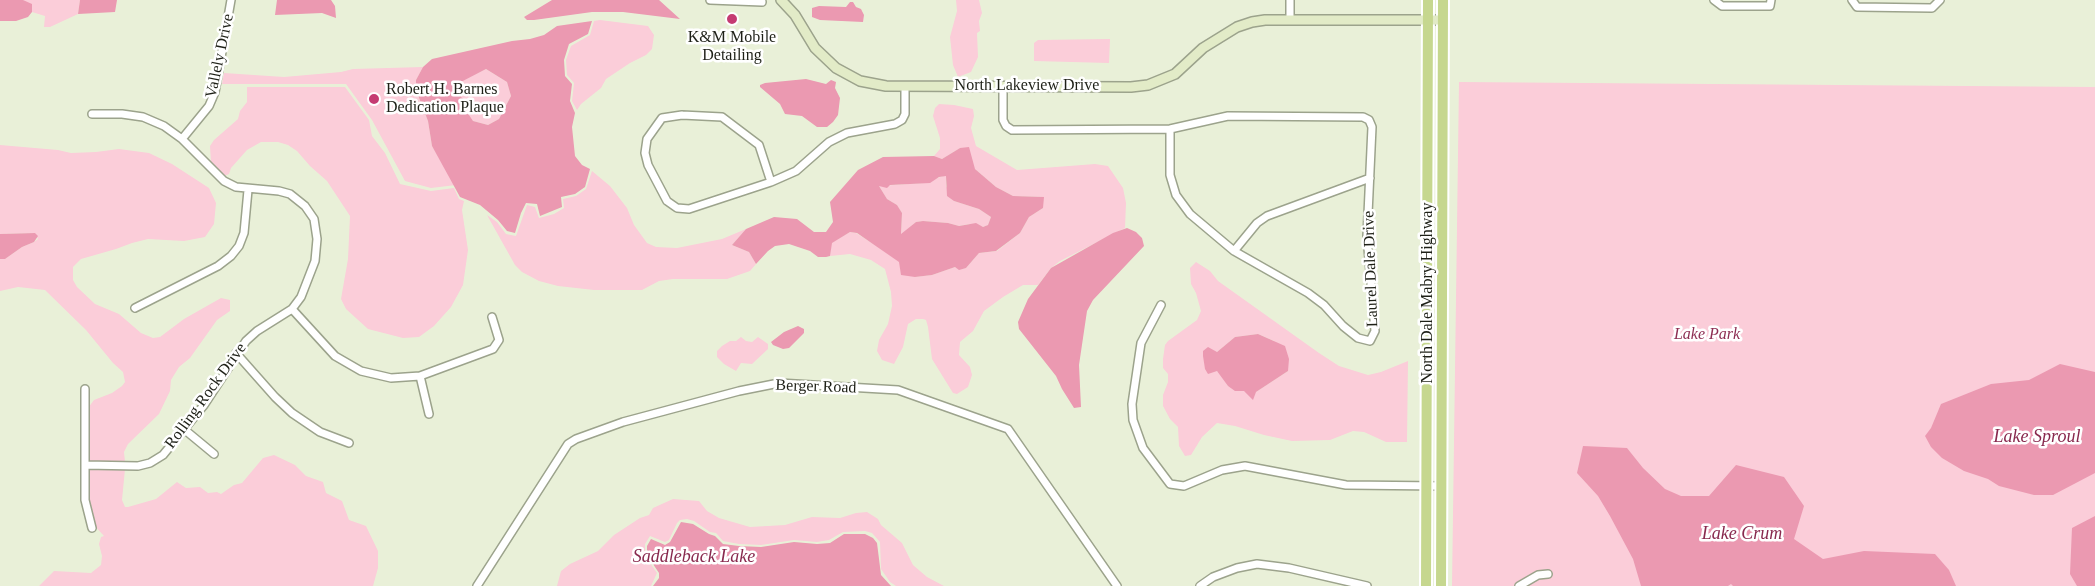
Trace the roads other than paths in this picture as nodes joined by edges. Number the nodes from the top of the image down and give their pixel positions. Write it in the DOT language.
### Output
graph roads {
  1 [pos="231,0"];
  2 [pos="710,0"];
  3 [pos="781,0"];
  4 [pos="1290,0"];
  5 [pos="1428,0"];
  6 [pos="1443,0"];
  7 [pos="1714,0"];
  8 [pos="1771,0"];
  9 [pos="1852,0"];
  10 [pos="1940,0"];
  11 [pos="736,1"];
  12 [pos="762,2"];
  13 [pos="1290,20"];
  14 [pos="1429,20"];
  15 [pos="1443,20"];
  16 [pos="905,86"];
  17 [pos="1003,86"];
  18 [pos="92,114"];
  19 [pos="1170,129"];
  20 [pos="182,139"];
  21 [pos="1370,178"];
  22 [pos="771,182"];
  23 [pos="248,190"];
  24 [pos="1234,251"];
  25 [pos="1161,305"];
  26 [pos="135,308"];
  27 [pos="292,309"];
  28 [pos="492,317"];
  29 [pos="236,353"];
  30 [pos="420,376"];
  31 [pos="85,389"];
  32 [pos="429,414"];
  33 [pos="185,430"];
  34 [pos="349,443"];
  35 [pos="213,454"];
  36 [pos="85,465"];
  37 [pos="1427,486"];
  38 [pos="1441,486"];
  39 [pos="92,528"];
  40 [pos="1427,542"];
  41 [pos="1548,574"];
  42 [pos="477,586"];
  43 [pos="1117,586"];
  44 [pos="1200,586"];
  45 [pos="1367,586"];
  46 [pos="1426,586"];
  47 [pos="1435,586"];
  48 [pos="1441,586"];
  49 [pos="1519,586"];
  1 -- 20 [label="street, Vallely Drive"];
  2 -- 11 [label="street"];
  3 -- 16 [label="street, North Lakeview Drive"];
  4 -- 13 [label="street"];
  5 -- 14 [label="main road, North Dale Mabry Highway"];
  6 -- 15 [label="main road, North Dale Mabry Highway"];
  7 -- 8 [label="street"];
  9 -- 10 [label="street"];
  11 -- 12 [label="street"];
  13 -- 14 [label="street, North Lakeview Drive"];
  13 -- 17 [label="street, North Lakeview Drive"];
  14 -- 15 [label="street, North Lakeview Drive"];
  14 -- 37 [label="main road, North Dale Mabry Highway"];
  15 -- 38 [label="main road, North Dale Mabry Highway"];
  16 -- 17 [label="street, North Lakeview Drive"];
  16 -- 22 [label="street"];
  17 -- 19 [label="street, Laurel Dale Drive"];
  18 -- 20 [label="street, Rolling Rock Drive"];
  19 -- 21 [label="street, Laurel Dale Drive"];
  19 -- 24 [label="street, Laurel Dale Drive"];
  20 -- 23 [label="street, Rolling Rock Drive"];
  21 -- 24 [label="street"];
  21 -- 24 [label="street, Laurel Dale Drive"];
  22 -- 22 [label="street"];
  23 -- 26 [label="street"];
  23 -- 27 [label="street, Rolling Rock Drive"];
  25 -- 37 [label="street"];
  27 -- 29 [label="street, Rolling Rock Drive"];
  27 -- 30 [label="street"];
  28 -- 30 [label="street"];
  29 -- 33 [label="street, Rolling Rock Drive"];
  29 -- 34 [label="street"];
  30 -- 32 [label="street"];
  31 -- 36 [label="street"];
  33 -- 35 [label="street"];
  33 -- 36 [label="street, Rolling Rock Drive"];
  36 -- 39 [label="street"];
  37 -- 38 [label="street"];
  37 -- 40 [label="main road, North Dale Mabry Highway"];
  38 -- 48 [label="main road, North Dale Mabry Highway"];
  40 -- 46 [label="main road, North Dale Mabry Highway"];
  40 -- 47 [label="main road"];
  41 -- 49 [label="street"];
  42 -- 43 [label="street, Berger Road"];
  44 -- 45 [label="street"];
}
